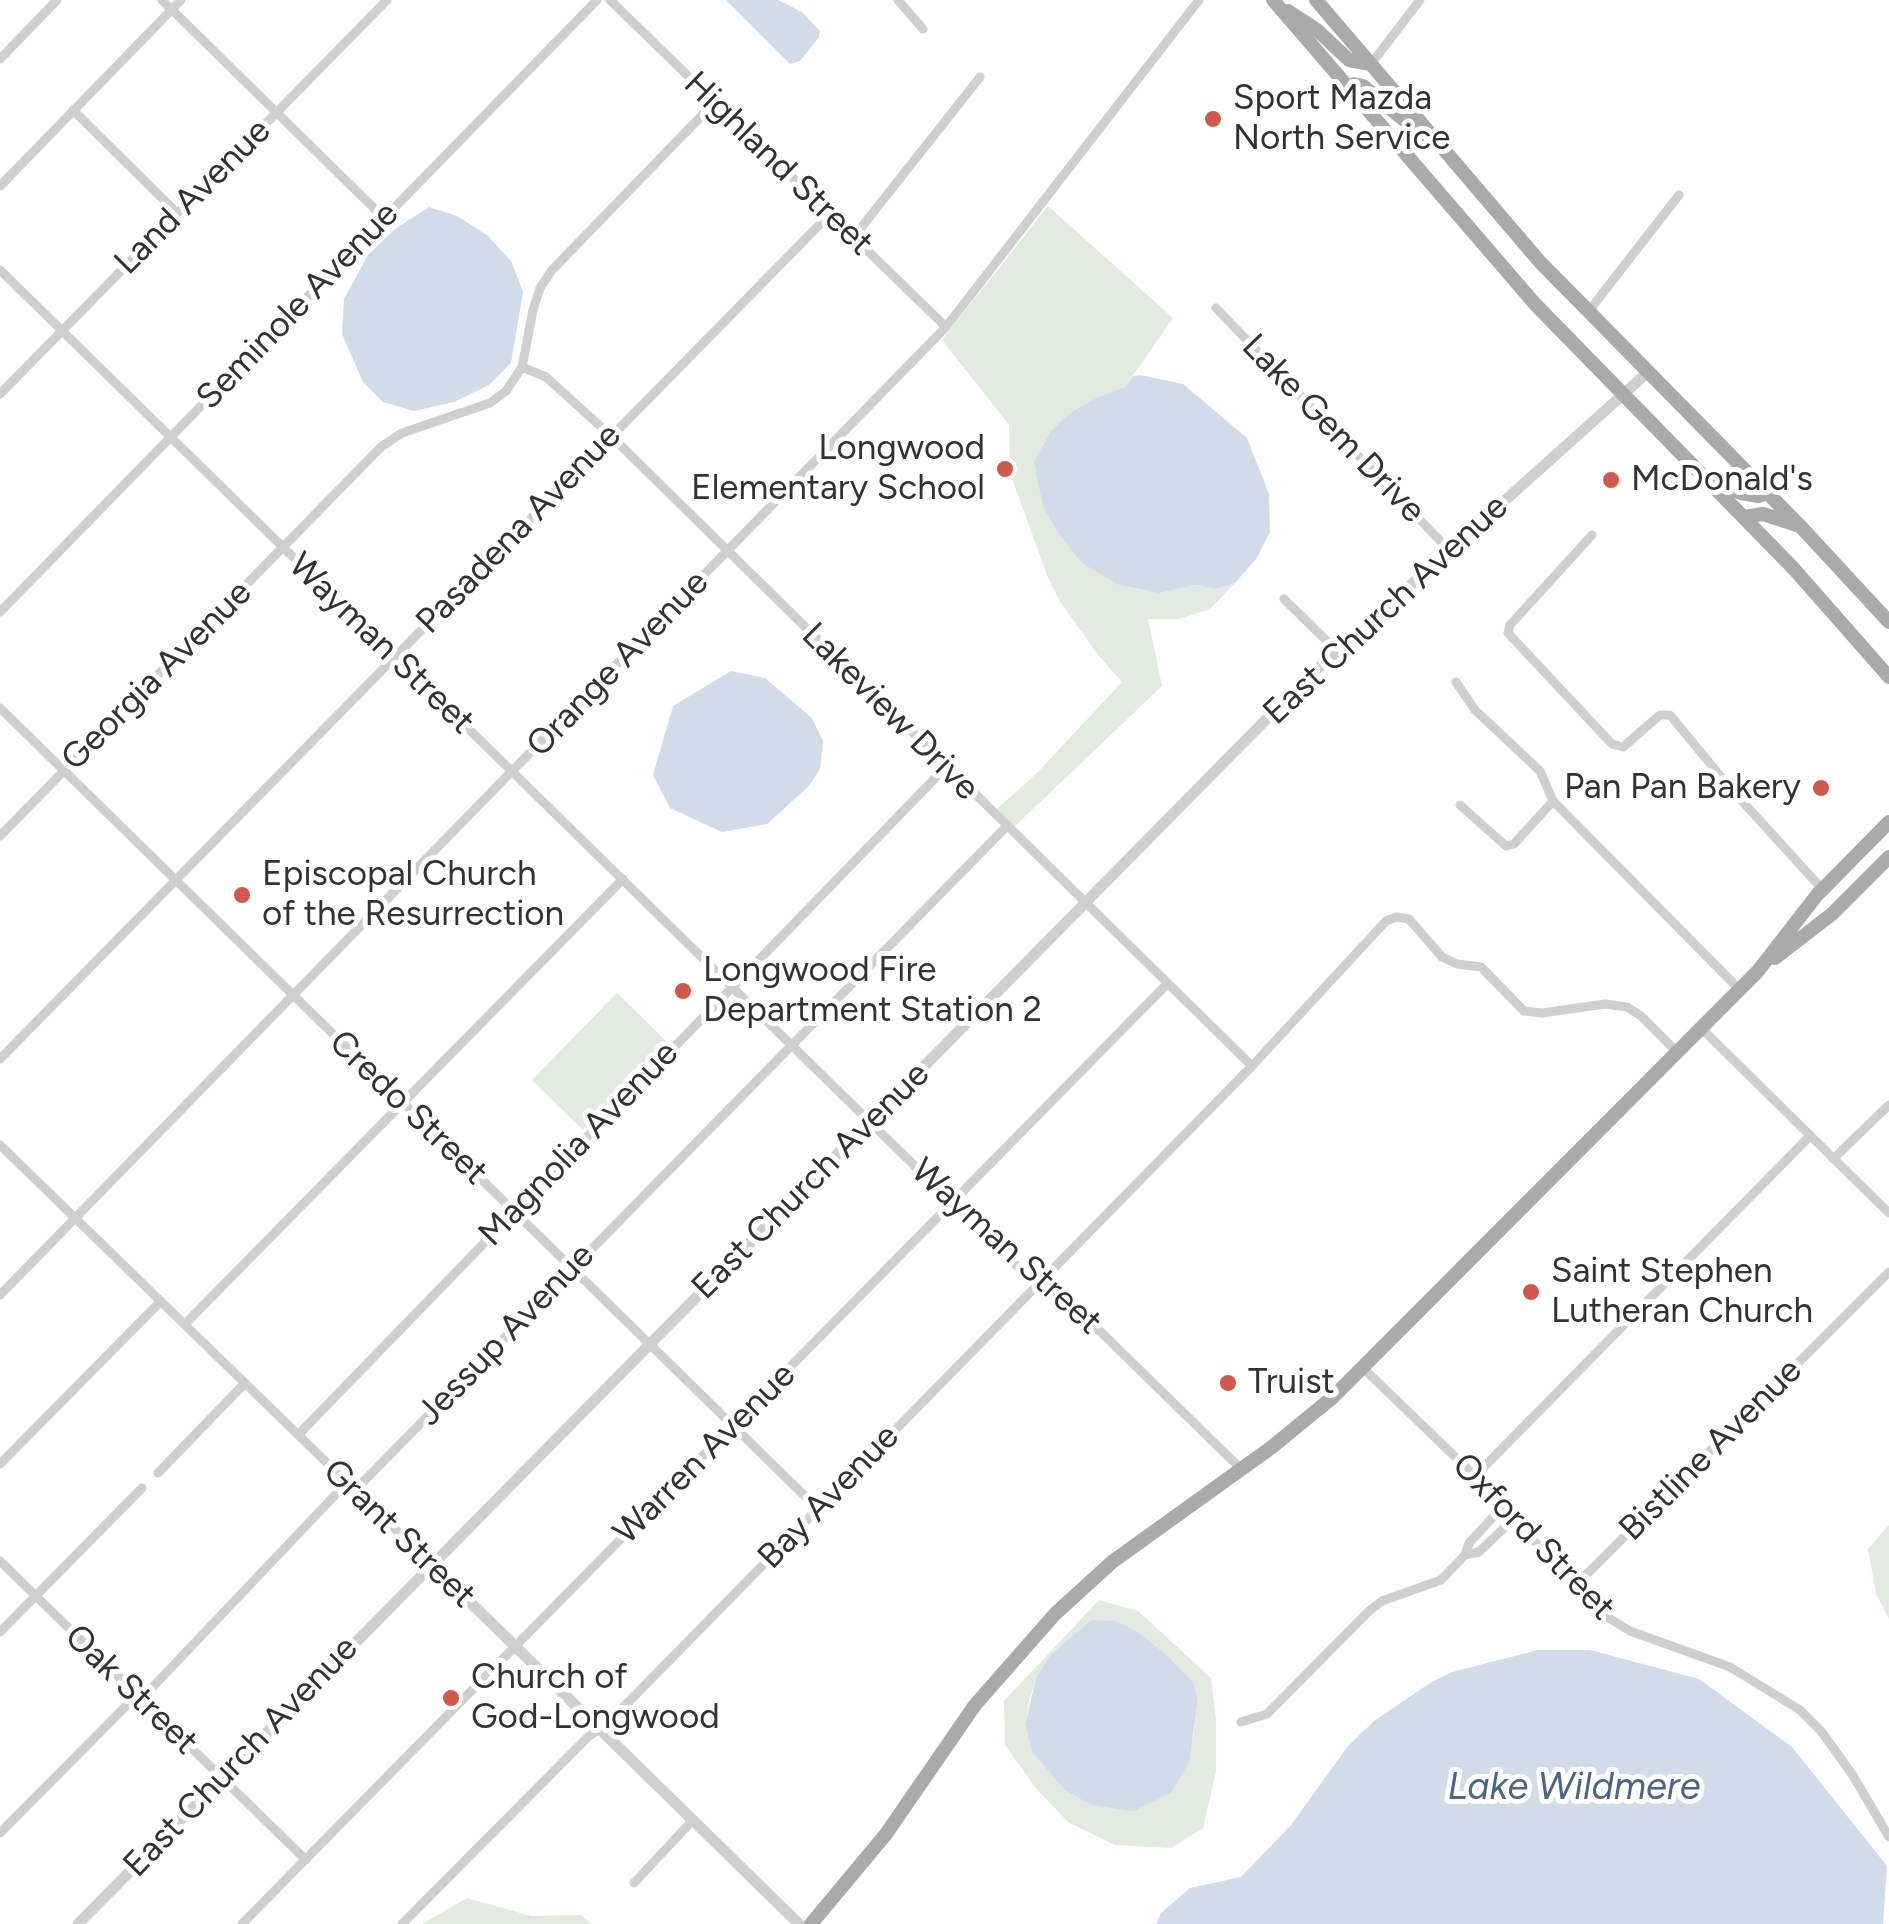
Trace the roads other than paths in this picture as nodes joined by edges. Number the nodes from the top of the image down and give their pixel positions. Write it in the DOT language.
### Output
graph roads {
  1 [pos="57,0"];
  2 [pos="162,0"];
  3 [pos="180,0"];
  4 [pos="387,0"];
  5 [pos="597,0"];
  6 [pos="610,0"];
  7 [pos="898,0"];
  8 [pos="1199,0"];
  9 [pos="1316,0"];
  10 [pos="1420,0"];
  11 [pos="1274,1"];
  12 [pos="171,10"];
  13 [pos="923,29"];
  14 [pos="0,59"];
  15 [pos="1370,64"];
  16 [pos="980,77"];
  17 [pos="1346,87"];
  18 [pos="714,103"];
  19 [pos="72,110"];
  20 [pos="276,113"];
  21 [pos="1446,152"];
  22 [pos="0,186"];
  23 [pos="1679,195"];
  24 [pos="178,213"];
  25 [pos="830,215"];
  26 [pos="384,218"];
  27 [pos="854,238"];
  28 [pos="0,270"];
  29 [pos="1216,308"];
  30 [pos="1588,312"];
  31 [pos="946,327"];
  32 [pos="61,330"];
  33 [pos="522,367"];
  34 [pos="1648,373"];
  35 [pos="0,394"];
  36 [pos="1622,395"];
  37 [pos="610,435"];
  38 [pos="169,438"];
  39 [pos="1703,476"];
  40 [pos="1767,492"];
  41 [pos="1744,517"];
  42 [pos="1802,528"];
  43 [pos="1592,536"];
  44 [pos="282,548"];
  45 [pos="1449,550"];
  46 [pos="728,552"];
  47 [pos="1284,599"];
  48 [pos="0,612"];
  49 [pos="1889,622"];
  50 [pos="1337,651"];
  51 [pos="393,656"];
  52 [pos="1889,676"];
  53 [pos="1456,682"];
  54 [pos="0,708"];
  55 [pos="946,767"];
  56 [pos="64,770"];
  57 [pos="514,772"];
  58 [pos="1552,801"];
  59 [pos="1460,805"];
  60 [pos="1889,822"];
  61 [pos="1006,827"];
  62 [pos="0,836"];
  63 [pos="1889,857"];
  64 [pos="174,878"];
  65 [pos="622,879"];
  66 [pos="1823,890"];
  67 [pos="1084,903"];
  68 [pos="1758,971"];
  69 [pos="1166,984"];
  70 [pos="733,987"];
  71 [pos="1740,990"];
  72 [pos="295,996"];
  73 [pos="1701,1028"];
  74 [pos="792,1045"];
  75 [pos="1677,1052"];
  76 [pos="0,1058"];
  77 [pos="1252,1066"];
  78 [pos="404,1103"];
  79 [pos="1889,1105"];
  80 [pos="871,1122"];
  81 [pos="1810,1136"];
  82 [pos="0,1145"];
  83 [pos="1833,1159"];
  84 [pos="952,1203"];
  85 [pos="513,1211"];
  86 [pos="1889,1213"];
  87 [pos="76,1220"];
  88 [pos="572,1268"];
  89 [pos="1889,1272"];
  90 [pos="1041,1281"];
  91 [pos="0,1296"];
  92 [pos="161,1301"];
  93 [pos="185,1324"];
  94 [pos="649,1344"];
  95 [pos="1363,1368"];
  96 [pos="245,1384"];
  97 [pos="734,1426"];
  98 [pos="298,1436"];
  99 [pos="0,1464"];
  100 [pos="1240,1469"];
  101 [pos="158,1472"];
  102 [pos="1475,1476"];
  103 [pos="351,1487"];
  104 [pos="142,1488"];
  105 [pos="817,1508"];
  106 [pos="1506,1514"];
  107 [pos="0,1561"];
  108 [pos="430,1564"];
  109 [pos="1576,1586"];
  110 [pos="36,1596"];
  111 [pos="0,1632"];
  112 [pos="514,1647"];
  113 [pos="138,1698"];
  114 [pos="1241,1722"];
  115 [pos="599,1729"];
  116 [pos="221,1778"];
  117 [pos="692,1821"];
  118 [pos="1888,1832"];
  119 [pos="0,1833"];
  120 [pos="306,1860"];
  121 [pos="634,1883"];
  122 [pos="78,1924"];
  123 [pos="242,1924"];
  124 [pos="402,1924"];
  125 [pos="798,1924"];
  126 [pos="811,1924"];
  1 -- 14 [label="street"];
  2 -- 12 [label="street"];
  3 -- 12 [label="street"];
  4 -- 20 [label="street, Land Avenue"];
  5 -- 26 [label="street, Seminole Avenue"];
  6 -- 18 [label="street, Highland Street"];
  7 -- 13 [label="street"];
  8 -- 31 [label="street, Orange Avenue"];
  9 -- 15 [label="main road"];
  10 -- 15 [label="street"];
  11 -- 15 [label="main road"];
  11 -- 17 [label="main road"];
  12 -- 19 [label="street"];
  12 -- 20 [label="street"];
  15 -- 21 [label="main road"];
  16 -- 27 [label="street"];
  17 -- 21 [label="main road"];
  17 -- 36 [label="main road"];
  18 -- 25 [label="street, Highland Street"];
  18 -- 33 [label="street"];
  19 -- 22 [label="street"];
  19 -- 24 [label="street"];
  20 -- 24 [label="street, Land Avenue"];
  20 -- 26 [label="street"];
  21 -- 30 [label="main road"];
  23 -- 30 [label="street"];
  24 -- 32 [label="street, Land Avenue"];
  25 -- 27 [label="street, Highland Street"];
  25 -- 37 [label="street, Pasadena Avenue"];
  26 -- 38 [label="street, Seminole Avenue"];
  27 -- 31 [label="street, Highland Street"];
  28 -- 32 [label="street, Wayman Street"];
  29 -- 45 [label="street, Lake Gem Drive"];
  30 -- 34 [label="main road"];
  31 -- 46 [label="street, Orange Avenue"];
  32 -- 35 [label="street, Land Avenue"];
  32 -- 38 [label="street, Wayman Street"];
  33 -- 37 [label="street, Lakeview Drive"];
  33 -- 44 [label="street, Georgia Avenue"];
  34 -- 36 [label="street, East Church Avenue"];
  34 -- 40 [label="main road"];
  36 -- 39 [label="main road"];
  36 -- 45 [label="street, East Church Avenue"];
  37 -- 46 [label="street, Lakeview Drive"];
  37 -- 51 [label="street, Pasadena Avenue"];
  38 -- 44 [label="street, Wayman Street"];
  38 -- 48 [label="street, Seminole Avenue"];
  39 -- 40 [label="main road"];
  39 -- 41 [label="main road"];
  40 -- 42 [label="main road"];
  41 -- 42 [label="main road"];
  41 -- 52 [label="main road"];
  42 -- 49 [label="main road"];
  43 -- 66 [label="street"];
  44 -- 51 [label="street, Wayman Street"];
  44 -- 56 [label="street, Georgia Avenue"];
  45 -- 50 [label="street, East Church Avenue"];
  46 -- 55 [label="street, Lakeview Drive"];
  46 -- 57 [label="street, Orange Avenue"];
  47 -- 50 [label="street"];
  50 -- 67 [label="street, East Church Avenue"];
  51 -- 57 [label="street, Wayman Street"];
  51 -- 64 [label="street, Pasadena Avenue"];
  53 -- 58 [label="street"];
  54 -- 56 [label="street, Credo Street"];
  55 -- 61 [label="street, Lakeview Drive"];
  55 -- 70 [label="street, Magnolia Avenue"];
  56 -- 62 [label="street, Georgia Avenue"];
  56 -- 64 [label="street, Credo Street"];
  57 -- 65 [label="street, Wayman Street"];
  57 -- 72 [label="street, Orange Avenue"];
  58 -- 59 [label="street"];
  58 -- 71 [label="street"];
  60 -- 66 [label="main road"];
  61 -- 67 [label="street, Lakeview Drive"];
  61 -- 74 [label="street, Jessup Avenue"];
  63 -- 68 [label="main road"];
  64 -- 72 [label="street, Credo Street"];
  64 -- 76 [label="street, Pasadena Avenue"];
  65 -- 70 [label="street, Wayman Street"];
  65 -- 78 [label="street"];
  66 -- 68 [label="main road"];
  67 -- 69 [label="street, Lakeview Drive"];
  67 -- 80 [label="street, East Church Avenue"];
  68 -- 71 [label="main road"];
  69 -- 77 [label="street, Lakeview Drive"];
  69 -- 84 [label="street, Warren Avenue"];
  70 -- 74 [label="street, Wayman Street"];
  70 -- 85 [label="street, Magnolia Avenue"];
  71 -- 73 [label="main road"];
  72 -- 78 [label="street, Credo Street"];
  72 -- 87 [label="street, Orange Avenue"];
  73 -- 75 [label="main road"];
  73 -- 81 [label="street"];
  74 -- 80 [label="street, Wayman Street"];
  74 -- 88 [label="street, Jessup Avenue"];
  75 -- 77 [label="street, Bay Avenue"];
  75 -- 95 [label="main road"];
  77 -- 90 [label="street, Bay Avenue"];
  78 -- 85 [label="street, Credo Street"];
  78 -- 93 [label="street"];
  79 -- 83 [label="street"];
  80 -- 84 [label="street, Wayman Street"];
  80 -- 94 [label="street, East Church Avenue"];
  81 -- 83 [label="street"];
  81 -- 102 [label="street"];
  82 -- 87 [label="street, Grant Street"];
  83 -- 86 [label="street"];
  84 -- 90 [label="street, Wayman Street"];
  84 -- 97 [label="street, Warren Avenue"];
  85 -- 88 [label="street, Credo Street"];
  85 -- 98 [label="street, Magnolia Avenue"];
  87 -- 91 [label="street, Orange Avenue"];
  87 -- 92 [label="street, Grant Street"];
  88 -- 94 [label="street, Credo Street"];
  88 -- 103 [label="street, Jessup Avenue"];
  89 -- 109 [label="street, Bistline Avenue"];
  90 -- 100 [label="street, Wayman Street"];
  90 -- 105 [label="street, Bay Avenue"];
  92 -- 93 [label="street, Grant Street"];
  92 -- 99 [label="street"];
  93 -- 96 [label="street, Grant Street"];
  94 -- 97 [label="street, Credo Street"];
  94 -- 108 [label="street, East Church Avenue"];
  95 -- 100 [label="main road"];
  95 -- 102 [label="street, Oxford Street"];
  96 -- 98 [label="street, Grant Street"];
  96 -- 101 [label="street"];
  97 -- 105 [label="street, Credo Street"];
  97 -- 112 [label="street, Warren Avenue"];
  98 -- 103 [label="street, Grant Street"];
  100 -- 126 [label="main road"];
  102 -- 106 [label="street, Oxford Street"];
  103 -- 108 [label="street, Grant Street"];
  103 -- 113 [label="street, Jessup Avenue"];
  104 -- 110 [label="street"];
  105 -- 115 [label="street, Bay Avenue"];
  106 -- 109 [label="street, Oxford Street"];
  106 -- 114 [label="street"];
  107 -- 110 [label="street, Oak Street"];
  108 -- 112 [label="street, Grant Street"];
  108 -- 116 [label="street, East Church Avenue"];
  109 -- 118 [label="street, Oxford Street"];
  110 -- 111 [label="street"];
  110 -- 113 [label="street, Oak Street"];
  112 -- 115 [label="street, Grant Street"];
  112 -- 120 [label="street, Warren Avenue"];
  113 -- 116 [label="street, Oak Street"];
  113 -- 119 [label="street, Jessup Avenue"];
  115 -- 117 [label="street, Grant Street"];
  115 -- 124 [label="street, Bay Avenue"];
  116 -- 120 [label="street, Oak Street"];
  116 -- 122 [label="street, East Church Avenue"];
  117 -- 121 [label="street"];
  117 -- 125 [label="street, Grant Street"];
  120 -- 123 [label="street, Warren Avenue"];
}
